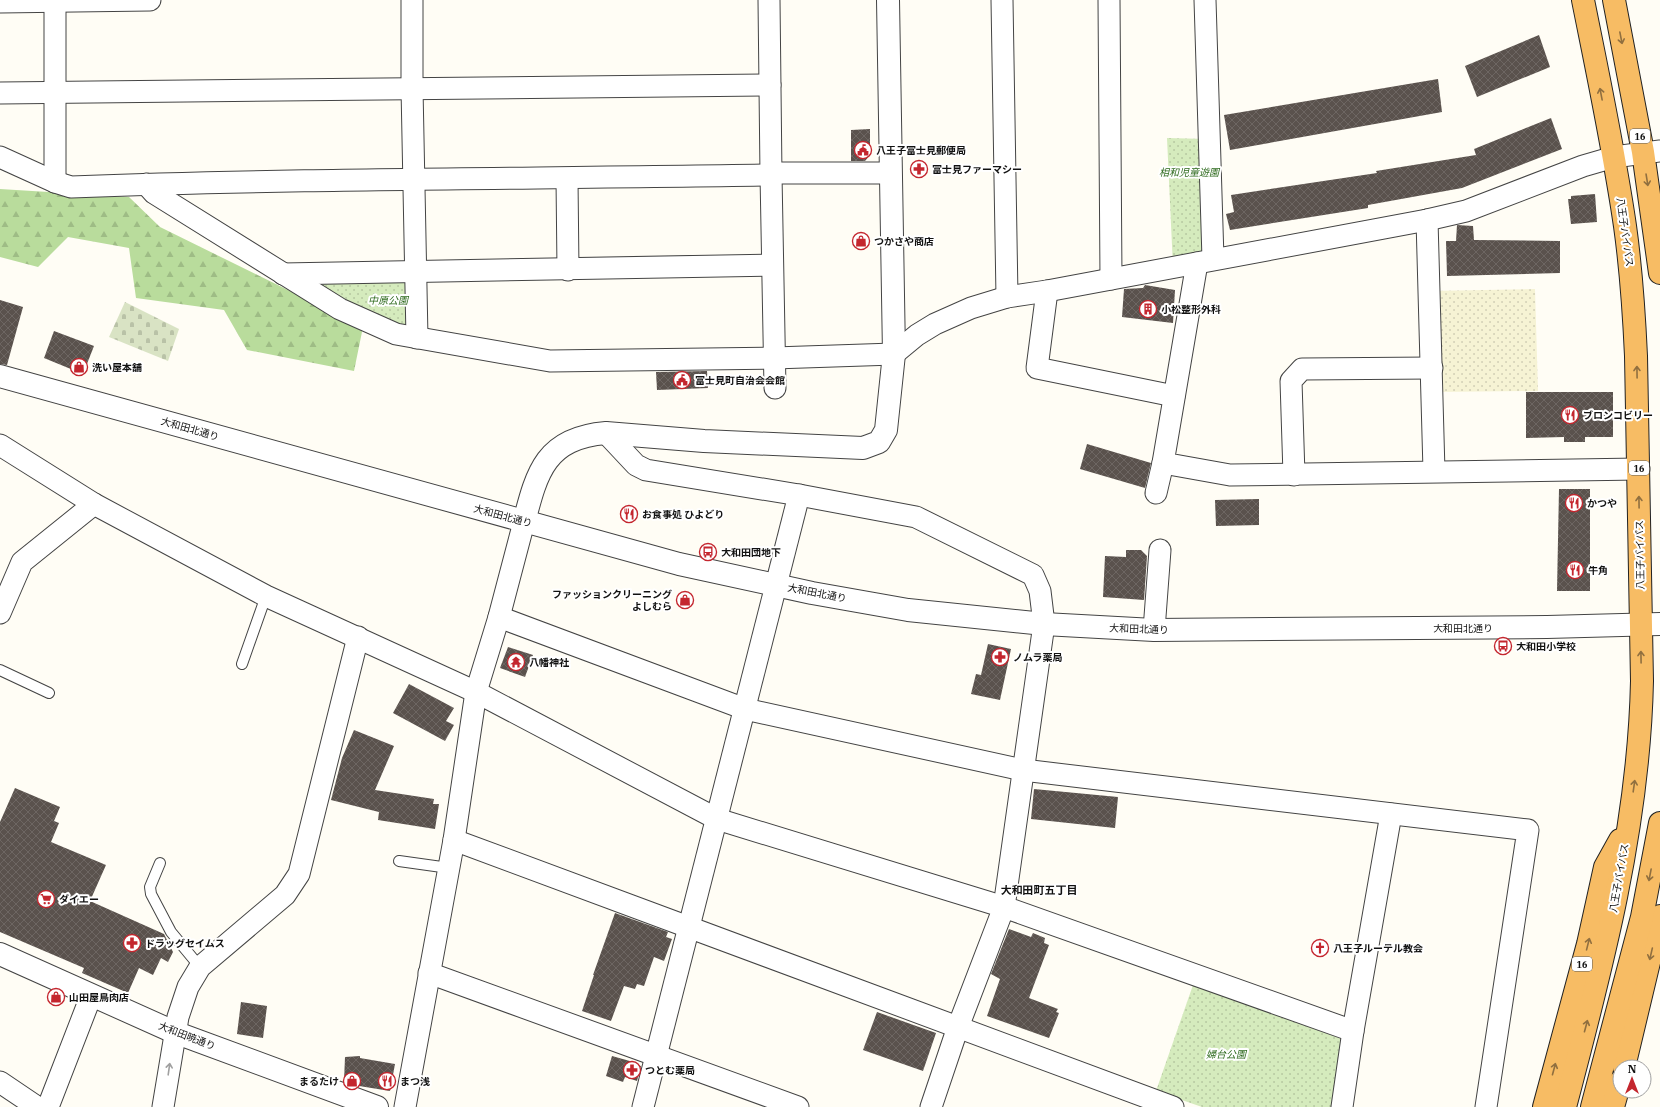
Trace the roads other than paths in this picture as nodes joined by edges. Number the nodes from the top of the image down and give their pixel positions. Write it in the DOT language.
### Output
graph roads {
  1 [pos="150,0"];
  2 [pos="412,0"];
  3 [pos="769,0"];
  4 [pos="888,0"];
  5 [pos="1002,0"];
  6 [pos="1108,0"];
  7 [pos="1204,0"];
  8 [pos="1582,0"];
  9 [pos="1614,0"];
  10 [pos="55,1"];
  11 [pos="0,2"];
  12 [pos="770,85"];
  13 [pos="412,88"];
  14 [pos="55,92"];
  15 [pos="0,93"];
  16 [pos="1651,152"];
  17 [pos="0,157"];
  18 [pos="1614,157"];
  19 [pos="890,173"];
  20 [pos="771,174"];
  21 [pos="414,179"];
  22 [pos="567,179"];
  23 [pos="55,182"];
  24 [pos="146,184"];
  25 [pos="1427,220"];
  26 [pos="1205,261"];
  27 [pos="772,265"];
  28 [pos="568,270"];
  29 [pos="415,271"];
  30 [pos="1660,273"];
  31 [pos="283,274"];
  32 [pos="1111,279"];
  33 [pos="1047,291"];
  34 [pos="1007,297"];
  35 [pos="417,338"];
  36 [pos="894,354"];
  37 [pos="774,358"];
  38 [pos="1432,368"];
  39 [pos="0,376"];
  40 [pos="776,388"];
  41 [pos="1174,396"];
  42 [pos="606,433"];
  43 [pos="0,445"];
  44 [pos="1163,463"];
  45 [pos="1639,469"];
  46 [pos="1434,471"];
  47 [pos="1294,475"];
  48 [pos="1156,493"];
  49 [pos="799,495"];
  50 [pos="94,504"];
  51 [pos="524,522"];
  52 [pos="1160,550"];
  53 [pos="6,580"];
  54 [pos="776,585"];
  55 [pos="266,596"];
  56 [pos="0,613"];
  57 [pos="499,617"];
  58 [pos="1044,624"];
  59 [pos="1650,624"];
  60 [pos="1154,630"];
  61 [pos="358,638"];
  62 [pos="242,664"];
  63 [pos="0,670"];
  64 [pos="476,692"];
  65 [pos="49,693"];
  66 [pos="745,709"];
  67 [pos="1023,770"];
  68 [pos="1391,814"];
  69 [pos="717,819"];
  70 [pos="1660,823"];
  71 [pos="1628,825"];
  72 [pos="454,840"];
  73 [pos="399,861"];
  74 [pos="160,863"];
  75 [pos="449,868"];
  76 [pos="1004,907"];
  77 [pos="1660,916"];
  78 [pos="689,928"];
  79 [pos="0,954"];
  80 [pos="200,967"];
  81 [pos="429,973"];
  82 [pos="91,996"];
  83 [pos="958,1027"];
  84 [pos="1353,1031"];
  85 [pos="174,1032"];
  86 [pos="656,1056"];
  87 [pos="1626,1059"];
  88 [pos="0,1082"];
  89 [pos="1566,1106"];
  90 [pos="37,1107"];
  91 [pos="48,1107"];
  92 [pos="163,1107"];
  93 [pos="378,1107"];
  94 [pos="405,1107"];
  95 [pos="643,1107"];
  96 [pos="798,1107"];
  97 [pos="930,1107"];
  98 [pos="1173,1107"];
  99 [pos="1342,1107"];
  100 [pos="1486,1107"];
  101 [pos="1544,1107"];
  102 [pos="1592,1107"];
  1 -- 10 [label="street"];
  2 -- 13 [label="street"];
  3 -- 12 [label="street"];
  4 -- 19 [label="street"];
  5 -- 34 [label="street"];
  6 -- 32 [label="street"];
  7 -- 26 [label="street"];
  18 -- 8 [label="highway, 八王子バイパス / 16, one-way"];
  9 -- 16 [label="highway, 16, one-way"];
  10 -- 11 [label="street"];
  10 -- 14 [label="street"];
  12 -- 13 [label="street"];
  12 -- 20 [label="street"];
  13 -- 14 [label="street"];
  13 -- 21 [label="street"];
  14 -- 15 [label="street"];
  14 -- 23 [label="street"];
  16 -- 18 [label="street"];
  16 -- 30 [label="highway, 16, one-way"];
  17 -- 23 [label="street"];
  18 -- 25 [label="street"];
  45 -- 18 [label="highway, 八王子バイパス / 16, one-way"];
  19 -- 20 [label="street"];
  19 -- 36 [label="street"];
  20 -- 22 [label="street"];
  20 -- 27 [label="street"];
  21 -- 22 [label="street"];
  21 -- 24 [label="street"];
  21 -- 29 [label="street"];
  22 -- 28 [label="street"];
  23 -- 24 [label="street"];
  24 -- 31 [label="street"];
  25 -- 26 [label="street"];
  25 -- 38 [label="street"];
  26 -- 32 [label="street"];
  26 -- 41 [label="street"];
  27 -- 28 [label="street"];
  27 -- 37 [label="street"];
  28 -- 29 [label="street"];
  29 -- 31 [label="street"];
  29 -- 35 [label="street"];
  31 -- 35 [label="street"];
  32 -- 33 [label="street"];
  33 -- 34 [label="street"];
  33 -- 41 [label="street"];
  34 -- 36 [label="street"];
  35 -- 37 [label="street"];
  36 -- 37 [label="street"];
  36 -- 42 [label="street"];
  37 -- 40 [label="street"];
  38 -- 46 [label="street"];
  38 -- 47 [label="street"];
  39 -- 51 [label="street, 大和田北通り"];
  41 -- 44 [label="street"];
  42 -- 49 [label="street"];
  42 -- 51 [label="street"];
  43 -- 50 [label="street"];
  44 -- 47 [label="street"];
  44 -- 48 [label="street"];
  45 -- 46 [label="street"];
  59 -- 45 [label="highway, 八王子バイパス / 16, one-way"];
  46 -- 47 [label="street"];
  49 -- 54 [label="street"];
  49 -- 58 [label="street"];
  50 -- 53 [label="street"];
  50 -- 55 [label="street"];
  51 -- 54 [label="street, 大和田北通り"];
  51 -- 57 [label="street"];
  52 -- 60 [label="street"];
  53 -- 56 [label="street"];
  54 -- 58 [label="street, 大和田北通り"];
  54 -- 66 [label="street"];
  55 -- 61 [label="street"];
  55 -- 62 [label="lane"];
  57 -- 64 [label="street"];
  57 -- 66 [label="street"];
  58 -- 60 [label="street, 大和田北通り"];
  58 -- 67 [label="street"];
  59 -- 60 [label="street, 大和田北通り"];
  71 -- 59 [label="highway, 八王子バイパス / 16, one-way"];
  61 -- 64 [label="street"];
  61 -- 80 [label="street"];
  63 -- 65 [label="lane"];
  64 -- 69 [label="street"];
  64 -- 72 [label="street"];
  66 -- 67 [label="street"];
  66 -- 69 [label="street"];
  67 -- 68 [label="street"];
  67 -- 76 [label="street"];
  68 -- 84 [label="street"];
  68 -- 100 [label="street"];
  69 -- 76 [label="street"];
  69 -- 78 [label="street"];
  70 -- 102 [label="highway, one-way"];
  89 -- 71 [label="highway, 八王子バイパス / 16, one-way"];
  101 -- 71 [label="highway, 16, one-way"];
  72 -- 75 [label="street"];
  72 -- 78 [label="street"];
  73 -- 75 [label="lane"];
  74 -- 80 [label="lane"];
  75 -- 81 [label="street"];
  76 -- 83 [label="street"];
  76 -- 84 [label="street"];
  77 -- 87 [label="highway, one-way"];
  78 -- 83 [label="street"];
  78 -- 86 [label="street"];
  79 -- 82 [label="street, 大和田暁通り"];
  80 -- 85 [label="street"];
  81 -- 86 [label="street"];
  81 -- 94 [label="street"];
  82 -- 85 [label="street, 大和田暁通り"];
  82 -- 91 [label="street"];
  83 -- 97 [label="street"];
  83 -- 98 [label="street"];
  84 -- 99 [label="street"];
  92 -- 85 [label="street, one-way"];
  85 -- 93 [label="street, 大和田暁通り"];
  86 -- 95 [label="street"];
  86 -- 96 [label="street"];
  88 -- 90 [label="street"];
}
